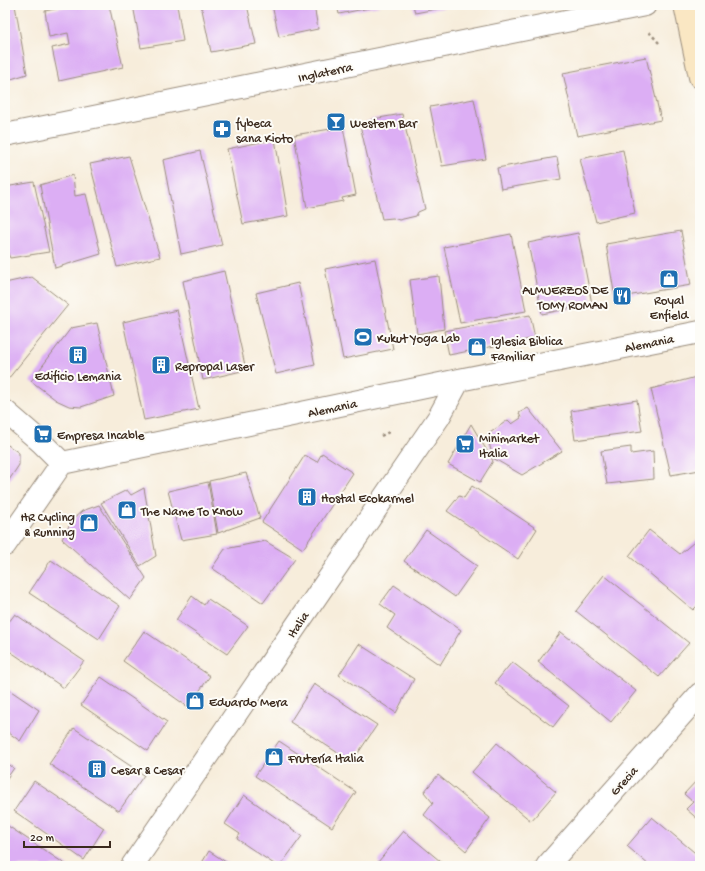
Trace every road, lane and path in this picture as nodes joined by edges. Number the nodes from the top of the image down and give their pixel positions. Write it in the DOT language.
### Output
graph roads {
  1 [pos="646,5"];
  2 [pos="685,5"];
  3 [pos="649,32"];
  4 [pos="659,43"];
  5 [pos="700,77"];
  6 [pos="5,135"];
  7 [pos="700,332"];
  8 [pos="459,380"];
  9 [pos="5,411"];
  10 [pos="389,432"];
  11 [pos="381,436"];
  12 [pos="62,463"];
  13 [pos="5,545"];
  14 [pos="700,694"];
  15 [pos="132,866"];
  16 [pos="547,866"];
  1 -- 6 [label="street, Inglaterra"];
  2 -- 5 [label="main road"];
  3 -- 4 [label="path"];
  7 -- 8 [label="street, Alemania"];
  8 -- 12 [label="street, Alemania"];
  8 -- 15 [label="street, Italia"];
  9 -- 12 [label="street"];
  10 -- 11 [label="path"];
  12 -- 13 [label="street"];
  14 -- 16 [label="street, Grecia"];
}
